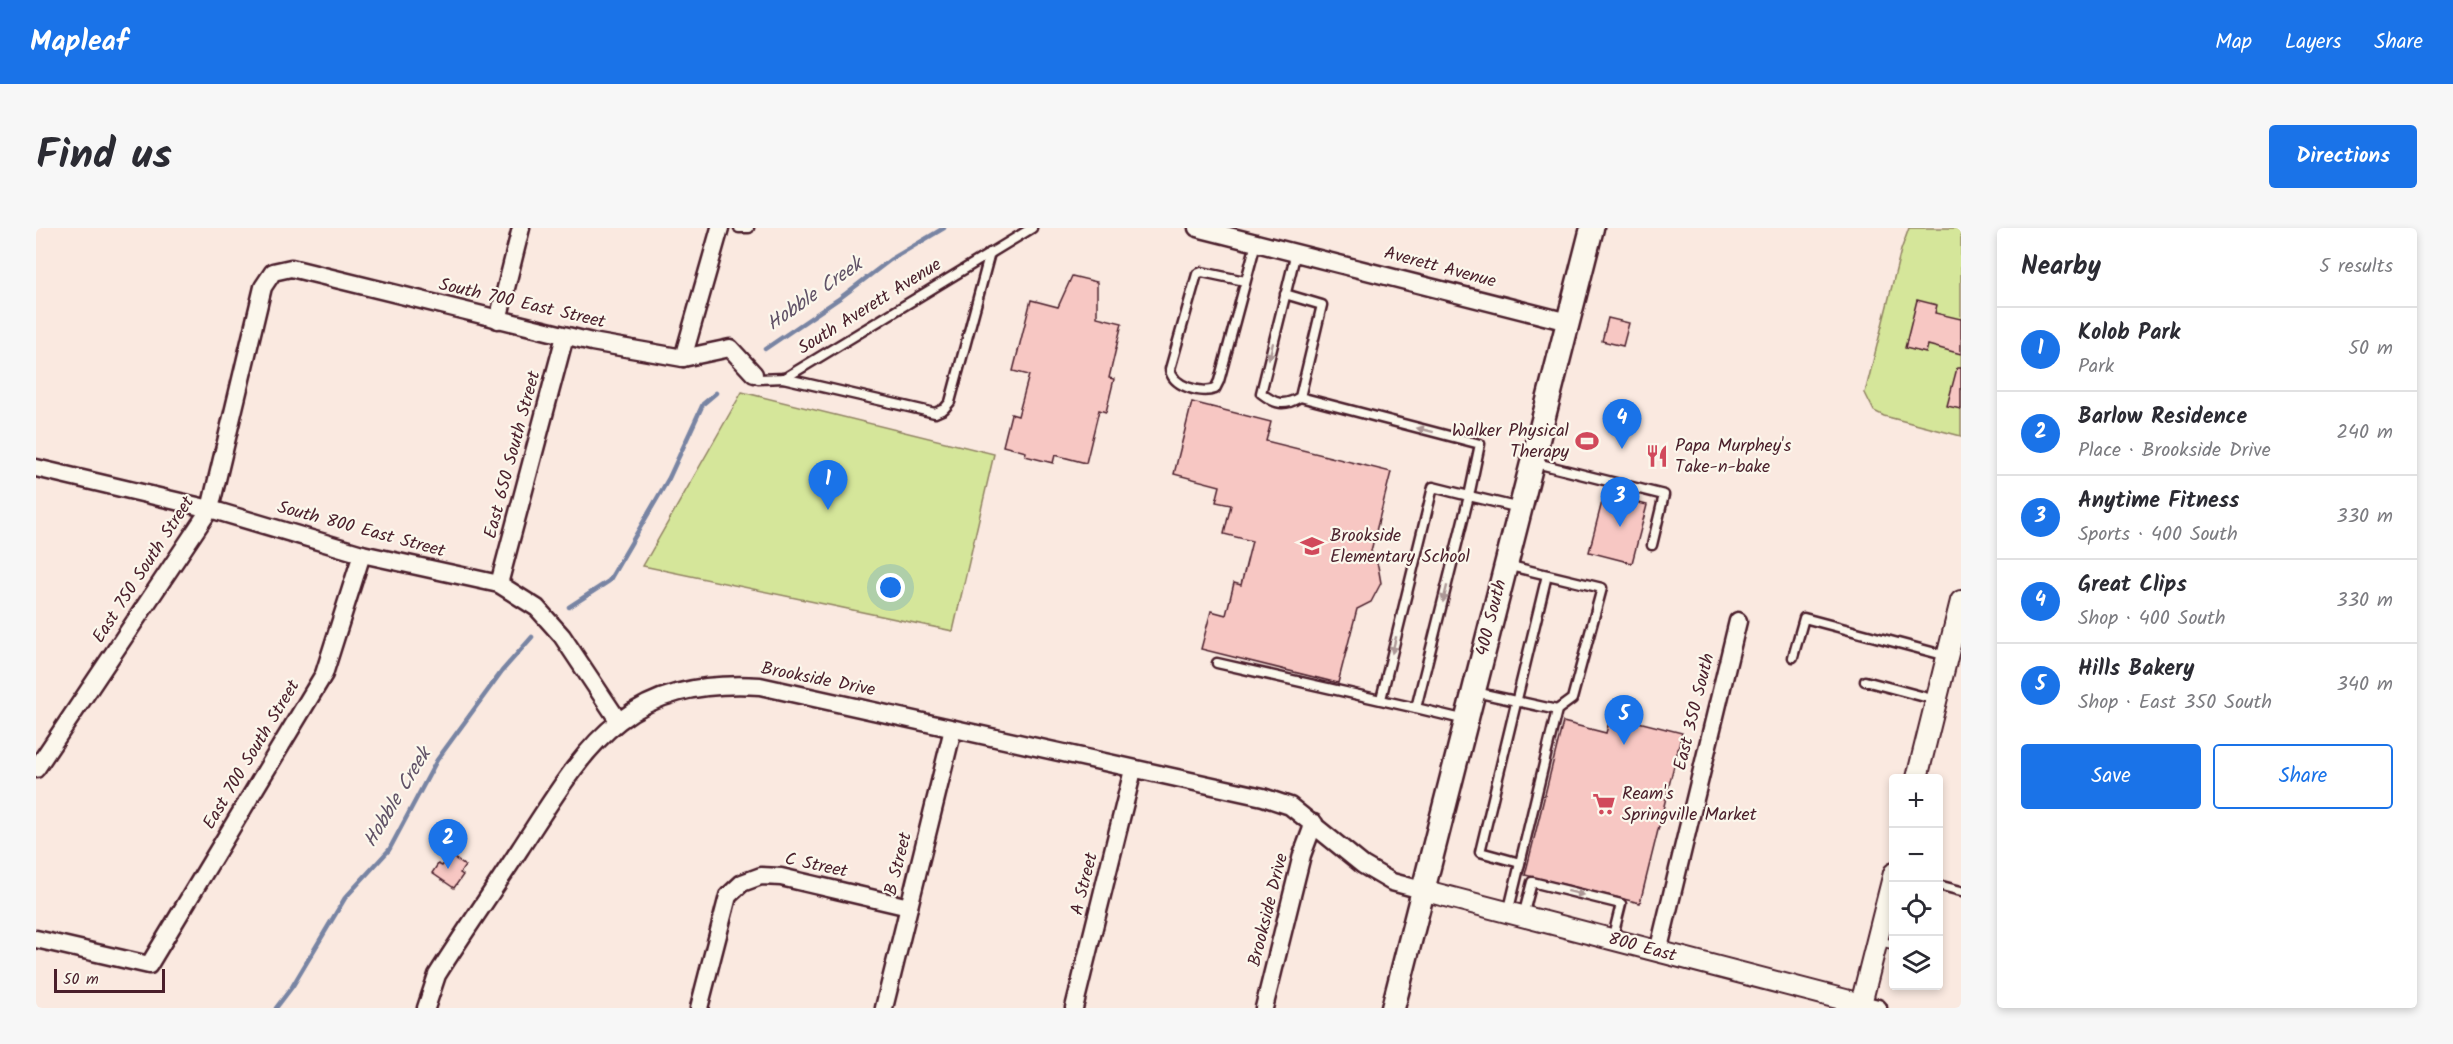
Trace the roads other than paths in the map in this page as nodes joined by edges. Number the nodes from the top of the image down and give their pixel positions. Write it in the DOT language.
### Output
graph roads {
  1 [pos="521,228"];
  2 [pos="720,228"];
  3 [pos="739,228"];
  4 [pos="749,228"];
  5 [pos="1032,228"];
  6 [pos="1197,228"];
  7 [pos="1592,228"];
  8 [pos="1256,243"];
  9 [pos="1296,252"];
  10 [pos="990,253"];
  11 [pos="273,272"];
  12 [pos="1245,281"];
  13 [pos="1285,294"];
  14 [pos="498,320"];
  15 [pos="1568,322"];
  16 [pos="565,336"];
  17 [pos="684,357"];
  18 [pos="754,374"];
  19 [pos="783,378"];
  20 [pos="1300,397"];
  21 [pos="1532,462"];
  22 [pos="36,468"];
  23 [pos="1469,496"];
  24 [pos="210,508"];
  25 [pos="1520,508"];
  26 [pos="1652,544"];
  27 [pos="362,554"];
  28 [pos="1506,565"];
  29 [pos="1546,575"];
  30 [pos="499,584"];
  31 [pos="1961,601"];
  32 [pos="1738,621"];
  33 [pos="1947,656"];
  34 [pos="1793,657"];
  35 [pos="1217,663"];
  36 [pos="1865,681"];
  37 [pos="1473,692"];
  38 [pos="1381,699"];
  39 [pos="1516,700"];
  40 [pos="1937,700"];
  41 [pos="1416,708"];
  42 [pos="1557,710"];
  43 [pos="618,720"];
  44 [pos="1466,720"];
  45 [pos="953,729"];
  46 [pos="36,769"];
  47 [pos="1133,770"];
  48 [pos="1918,774"];
  49 [pos="1314,823"];
  50 [pos="1520,863"];
  51 [pos="1892,882"];
  52 [pos="1943,886"];
  53 [pos="1422,890"];
  54 [pos="1961,891"];
  55 [pos="909,907"];
  56 [pos="1516,915"];
  57 [pos="36,939"];
  58 [pos="1612,940"];
  59 [pos="1885,942"];
  60 [pos="1658,952"];
  61 [pos="1867,1006"];
  62 [pos="426,1008"];
  63 [pos="699,1008"];
  64 [pos="884,1008"];
  65 [pos="1074,1008"];
  66 [pos="1264,1008"];
  67 [pos="1393,1008"];
  1 -- 14 [label="street"];
  2 -- 17 [label="street"];
  3 -- 4 [label="lane"];
  5 -- 10 [label="lane, South Averett Avenue"];
  6 -- 8 [label="street, Averett Avenue"];
  7 -- 15 [label="main road, 400 South"];
  8 -- 9 [label="street, Averett Avenue"];
  8 -- 12 [label="lane"];
  9 -- 13 [label="lane"];
  9 -- 15 [label="street, Averett Avenue"];
  10 -- 19 [label="lane, South Averett Avenue"];
  10 -- 19 [label="lane"];
  11 -- 14 [label="street, South 700 East Street"];
  11 -- 24 [label="street, East 750 South Street"];
  12 -- 12 [label="lane"];
  13 -- 20 [label="lane"];
  13 -- 20 [label="lane, one-way"];
  14 -- 16 [label="street, South 700 East Street"];
  15 -- 21 [label="main road, 400 South"];
  16 -- 17 [label="street, South 700 East Street"];
  16 -- 30 [label="street, East 650 South Street"];
  17 -- 18 [label="street, South 700 East Street"];
  18 -- 19 [label="lane"];
  23 -- 20 [label="lane, one-way"];
  21 -- 25 [label="main road, 400 South"];
  21 -- 26 [label="lane"];
  22 -- 24 [label="street, South 800 East Street"];
  23 -- 25 [label="lane"];
  23 -- 38 [label="lane, one-way"];
  23 -- 41 [label="lane, one-way"];
  24 -- 27 [label="street, South 800 East Street"];
  24 -- 46 [label="street, East 750 South Street"];
  25 -- 28 [label="main road, 400 South"];
  27 -- 30 [label="street, South 800 East Street"];
  27 -- 57 [label="street, East 700 South Street"];
  28 -- 29 [label="lane"];
  28 -- 37 [label="main road, 400 South"];
  29 -- 39 [label="lane"];
  29 -- 42 [label="lane"];
  30 -- 43 [label="street, South 800 East Street"];
  31 -- 33 [label="street"];
  32 -- 60 [label="street, East 350 South"];
  33 -- 34 [label="lane"];
  33 -- 40 [label="street"];
  35 -- 38 [label="lane"];
  36 -- 40 [label="lane"];
  37 -- 39 [label="lane"];
  37 -- 44 [label="main road, 400 South"];
  38 -- 41 [label="lane"];
  39 -- 42 [label="lane"];
  39 -- 50 [label="lane"];
  40 -- 48 [label="street"];
  41 -- 44 [label="lane"];
  42 -- 50 [label="lane"];
  43 -- 45 [label="street, Brookside Drive"];
  43 -- 62 [label="street, Brookside Drive"];
  44 -- 53 [label="main road, 400 South"];
  45 -- 47 [label="street, Brookside Drive"];
  45 -- 55 [label="street, B Street"];
  47 -- 49 [label="street, Brookside Drive"];
  47 -- 65 [label="street, A Street"];
  49 -- 53 [label="street, Brookside Drive"];
  49 -- 66 [label="street, Brookside Drive"];
  50 -- 56 [label="lane"];
  51 -- 59 [label="street"];
  52 -- 54 [label="lane"];
  53 -- 56 [label="street, 800 East"];
  53 -- 67 [label="main road, 400 South"];
  55 -- 63 [label="street, C Street"];
  55 -- 64 [label="street, B Street"];
  56 -- 58 [label="street, 800 East"];
  56 -- 58 [label="lane, one-way"];
  58 -- 60 [label="street, 800 East"];
  59 -- 61 [label="street"];
  60 -- 61 [label="street, 800 East"];
}
